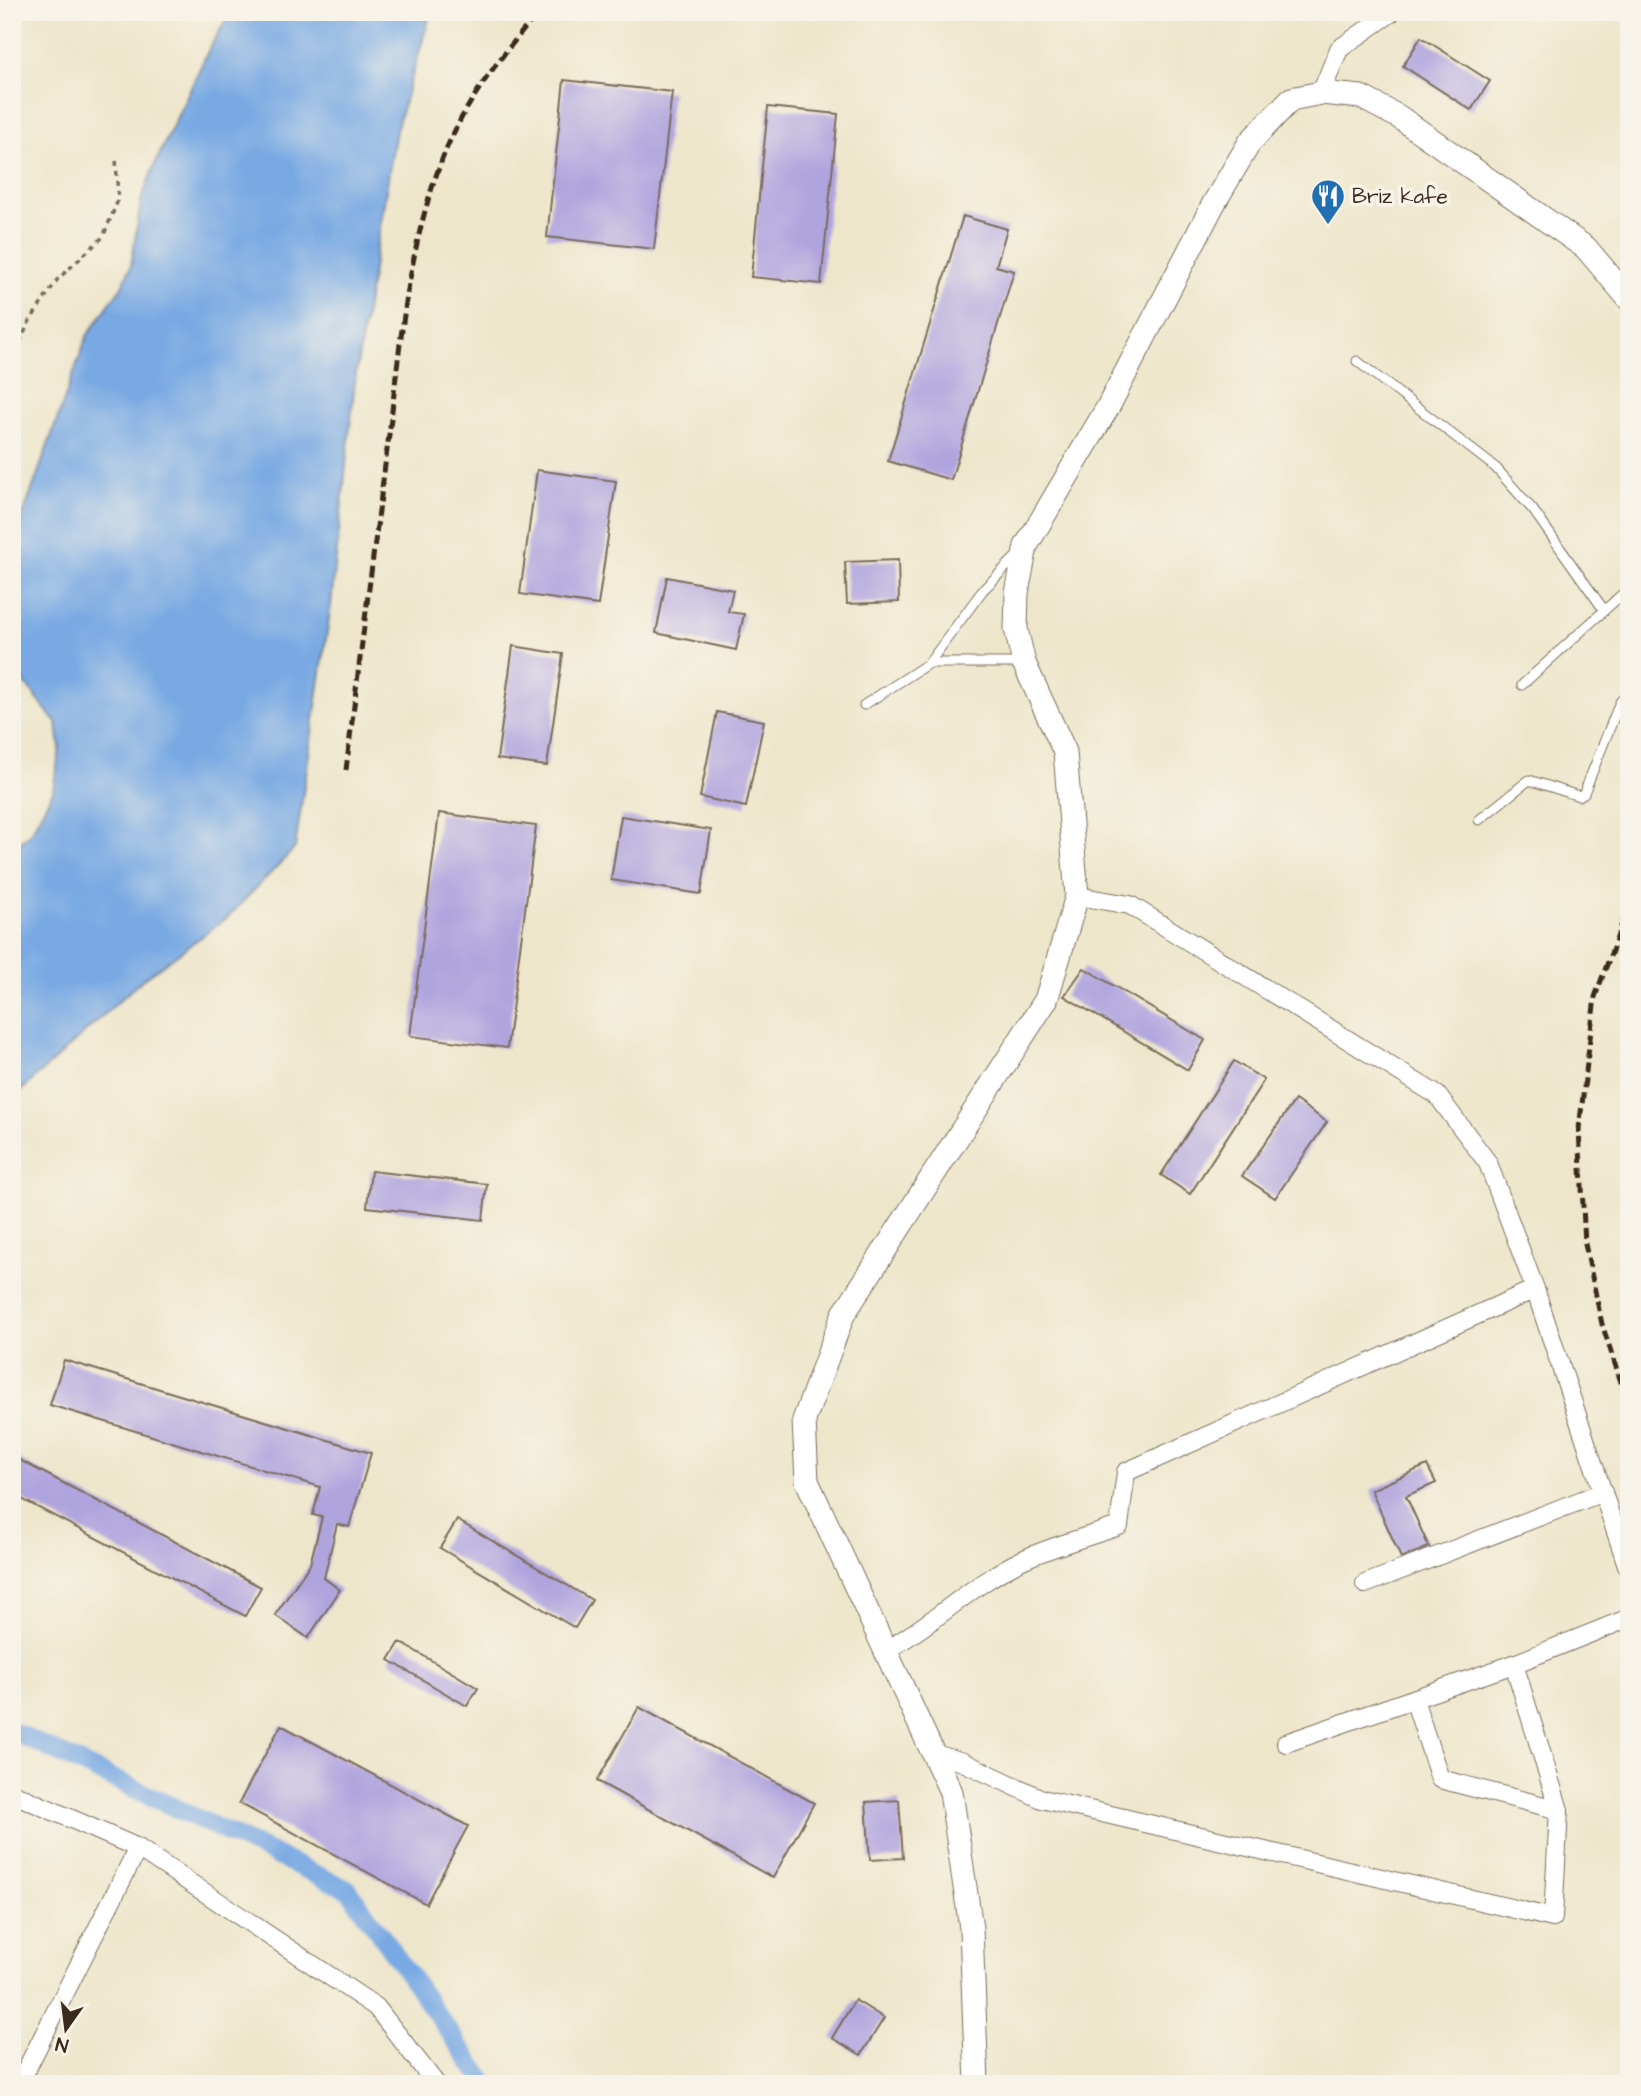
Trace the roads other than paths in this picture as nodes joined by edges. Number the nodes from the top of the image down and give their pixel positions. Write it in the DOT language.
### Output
graph roads {
  1 [pos="1392,12"];
  2 [pos="1321,93"];
  3 [pos="1629,299"];
  4 [pos="1357,361"];
  5 [pos="1026,546"];
  6 [pos="1629,588"];
  7 [pos="1604,610"];
  8 [pos="929,663"];
  9 [pos="1024,663"];
  10 [pos="1522,685"];
  11 [pos="1629,693"];
  12 [pos="864,705"];
  13 [pos="1479,820"];
  14 [pos="1077,896"];
  15 [pos="1535,1289"];
  16 [pos="1603,1492"];
  17 [pos="1629,1572"];
  18 [pos="1365,1584"];
  19 [pos="1629,1618"];
  20 [pos="886,1650"];
  21 [pos="1514,1664"];
  22 [pos="1414,1699"];
  23 [pos="1286,1743"];
  24 [pos="935,1754"];
  25 [pos="12,1793"];
  26 [pos="1559,1810"];
  27 [pos="138,1848"];
  28 [pos="19,2084"];
  29 [pos="436,2084"];
  30 [pos="977,2084"];
  1 -- 2 [label="street"];
  2 -- 3 [label="street"];
  2 -- 5 [label="street"];
  4 -- 7 [label="lane"];
  5 -- 8 [label="lane"];
  5 -- 9 [label="street"];
  6 -- 7 [label="lane"];
  7 -- 10 [label="lane"];
  8 -- 9 [label="lane"];
  8 -- 12 [label="lane"];
  9 -- 14 [label="street"];
  11 -- 13 [label="lane"];
  14 -- 15 [label="street"];
  14 -- 20 [label="street"];
  15 -- 16 [label="street"];
  15 -- 20 [label="street"];
  16 -- 17 [label="street"];
  16 -- 18 [label="street"];
  19 -- 21 [label="street"];
  20 -- 24 [label="street"];
  21 -- 22 [label="street"];
  21 -- 26 [label="street"];
  22 -- 23 [label="street"];
  22 -- 26 [label="street"];
  24 -- 26 [label="street"];
  24 -- 30 [label="street"];
  25 -- 27 [label="street"];
  27 -- 28 [label="street"];
  27 -- 29 [label="street"];
}
